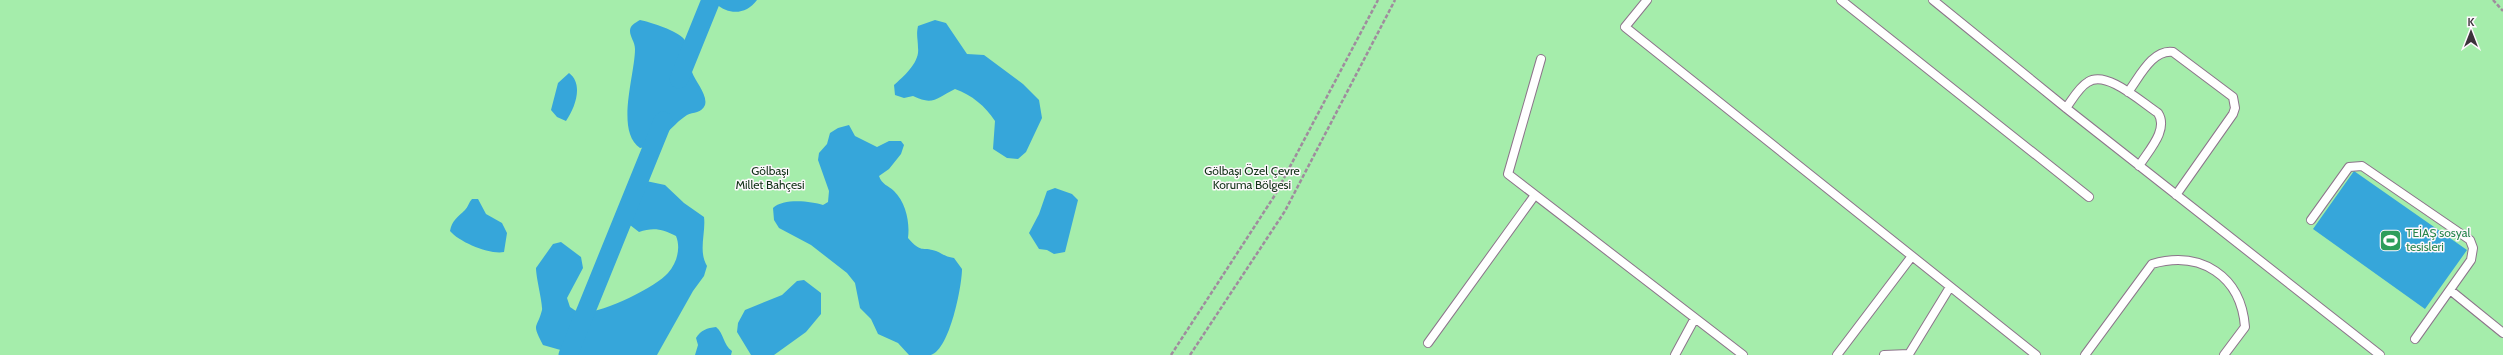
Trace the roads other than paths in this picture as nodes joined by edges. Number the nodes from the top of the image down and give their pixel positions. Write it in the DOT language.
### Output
graph roads {
  1 [pos="1647,0"];
  2 [pos="1841,0"];
  3 [pos="1933,0"];
  4 [pos="1541,59"];
  5 [pos="2128,92"];
  6 [pos="2066,108"];
  7 [pos="2139,166"];
  8 [pos="1535,195"];
  9 [pos="2176,195"];
  10 [pos="2089,197"];
  11 [pos="2311,220"];
  12 [pos="1912,256"];
  13 [pos="1950,287"];
  14 [pos="2450,290"];
  15 [pos="1695,318"];
  16 [pos="2503,333"];
  17 [pos="2415,339"];
  18 [pos="1428,343"];
  19 [pos="1675,355"];
  20 [pos="1743,355"];
  21 [pos="1837,355"];
  22 [pos="1884,355"];
  23 [pos="1909,355"];
  24 [pos="2036,355"];
  25 [pos="2086,355"];
  26 [pos="2224,355"];
  27 [pos="2380,355"];
  1 -- 12 [label="lane"];
  2 -- 10 [label="lane"];
  3 -- 6 [label="lane"];
  4 -- 8 [label="lane"];
  5 -- 6 [label="lane"];
  5 -- 7 [label="lane"];
  5 -- 9 [label="lane"];
  6 -- 7 [label="lane"];
  7 -- 9 [label="lane"];
  8 -- 15 [label="lane"];
  8 -- 18 [label="lane"];
  9 -- 27 [label="lane"];
  11 -- 14 [label="lane"];
  12 -- 13 [label="lane"];
  12 -- 21 [label="lane"];
  13 -- 23 [label="lane"];
  13 -- 24 [label="lane"];
  14 -- 16 [label="lane"];
  14 -- 17 [label="lane"];
  15 -- 19 [label="lane"];
  15 -- 20 [label="lane"];
  22 -- 23 [label="lane"];
  25 -- 26 [label="lane"];
}
